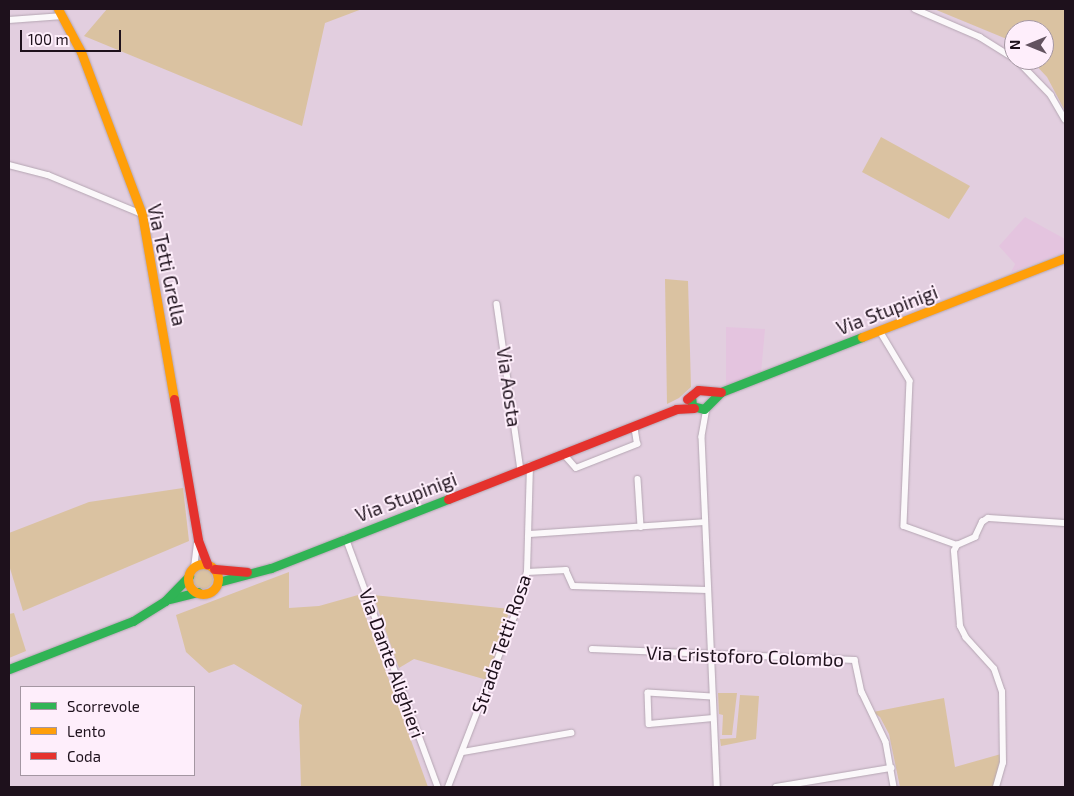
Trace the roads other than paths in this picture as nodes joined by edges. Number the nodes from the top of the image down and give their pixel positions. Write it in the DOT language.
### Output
graph roads {
  1 [pos="915,9"];
  2 [pos="60,12"];
  3 [pos="9,20"];
  4 [pos="1004,52"];
  5 [pos="1027,70"];
  6 [pos="1065,119"];
  7 [pos="9,165"];
  8 [pos="142,214"];
  9 [pos="1065,258"];
  10 [pos="497,304"];
  11 [pos="880,331"];
  12 [pos="705,391"];
  13 [pos="721,392"];
  14 [pos="691,396"];
  15 [pos="702,407"];
  16 [pos="676,409"];
  17 [pos="634,426"];
  18 [pos="702,426"];
  19 [pos="564,454"];
  20 [pos="530,466"];
  21 [pos="521,470"];
  22 [pos="638,479"];
  23 [pos="704,522"];
  24 [pos="1065,523"];
  25 [pos="641,527"];
  26 [pos="530,534"];
  27 [pos="346,538"];
  28 [pos="198,540"];
  29 [pos="957,545"];
  30 [pos="211,567"];
  31 [pos="260,571"];
  32 [pos="191,572"];
  33 [pos="527,572"];
  34 [pos="218,582"];
  35 [pos="707,590"];
  36 [pos="198,592"];
  37 [pos="165,601"];
  38 [pos="592,649"];
  39 [pos="710,654"];
  40 [pos="9,669"];
  41 [pos="712,697"];
  42 [pos="713,718"];
  43 [pos="572,732"];
  44 [pos="463,752"];
  45 [pos="891,768"];
  46 [pos="438,787"];
  47 [pos="448,787"];
  48 [pos="717,787"];
  49 [pos="776,787"];
  50 [pos="894,787"];
  51 [pos="996,787"];
  1 -- 4 [label="street"];
  2 -- 3 [label="street"];
  2 -- 8 [label="street, Via Tetti Grella"];
  5 -- 6 [label="street"];
  7 -- 8 [label="street"];
  8 -- 28 [label="street, Via Tetti Grella"];
  9 -- 11 [label="street, Via Stupinigi"];
  10 -- 21 [label="street, Via Aosta"];
  11 -- 13 [label="street, Via Stupinigi"];
  11 -- 29 [label="street"];
  12 -- 13 [label="street, Via Stupinigi"];
  12 -- 14 [label="street"];
  12 -- 15 [label="street"];
  13 -- 15 [label="street, Via Stupinigi"];
  14 -- 15 [label="street"];
  14 -- 16 [label="street, Via Stupinigi"];
  15 -- 16 [label="street, Via Stupinigi"];
  15 -- 18 [label="street"];
  15 -- 18 [label="street"];
  16 -- 17 [label="street, Via Stupinigi"];
  17 -- 19 [label="street, Via Stupinigi"];
  17 -- 19 [label="street"];
  18 -- 23 [label="street"];
  19 -- 20 [label="street, Via Stupinigi"];
  20 -- 21 [label="street, Via Stupinigi"];
  20 -- 26 [label="street, Strada Tetti Rosa"];
  21 -- 27 [label="street, Via Stupinigi"];
  22 -- 25 [label="street"];
  23 -- 25 [label="street"];
  23 -- 35 [label="street"];
  24 -- 29 [label="street"];
  25 -- 26 [label="street"];
  26 -- 33 [label="street, Strada Tetti Rosa"];
  27 -- 31 [label="street, Via Stupinigi"];
  27 -- 46 [label="street, Via Dante Alighieri"];
  28 -- 30 [label="street, Via Tetti Grella"];
  28 -- 32 [label="street, Via Tetti Grella"];
  29 -- 51 [label="street"];
  30 -- 31 [label="street, Via Stupinigi"];
  30 -- 32 [label="street, Via Stupinigi"];
  30 -- 34 [label="street"];
  31 -- 34 [label="street, Via Stupinigi"];
  32 -- 36 [label="street"];
  32 -- 37 [label="street, Via Stupinigi"];
  33 -- 35 [label="street"];
  33 -- 44 [label="street, Strada Tetti Rosa"];
  34 -- 36 [label="street, Via Stupinigi"];
  35 -- 39 [label="street"];
  36 -- 37 [label="street, Via Stupinigi"];
  37 -- 40 [label="street, Via Stupinigi"];
  38 -- 39 [label="street, Via Cristoforo Colombo"];
  39 -- 41 [label="street"];
  39 -- 45 [label="street, Via Cristoforo Colombo"];
  41 -- 42 [label="street"];
  41 -- 42 [label="street"];
  42 -- 48 [label="street"];
  43 -- 44 [label="street"];
  44 -- 47 [label="street, Strada Tetti Rosa"];
  45 -- 49 [label="street"];
  45 -- 50 [label="street, Via Cristoforo Colombo"];
}
